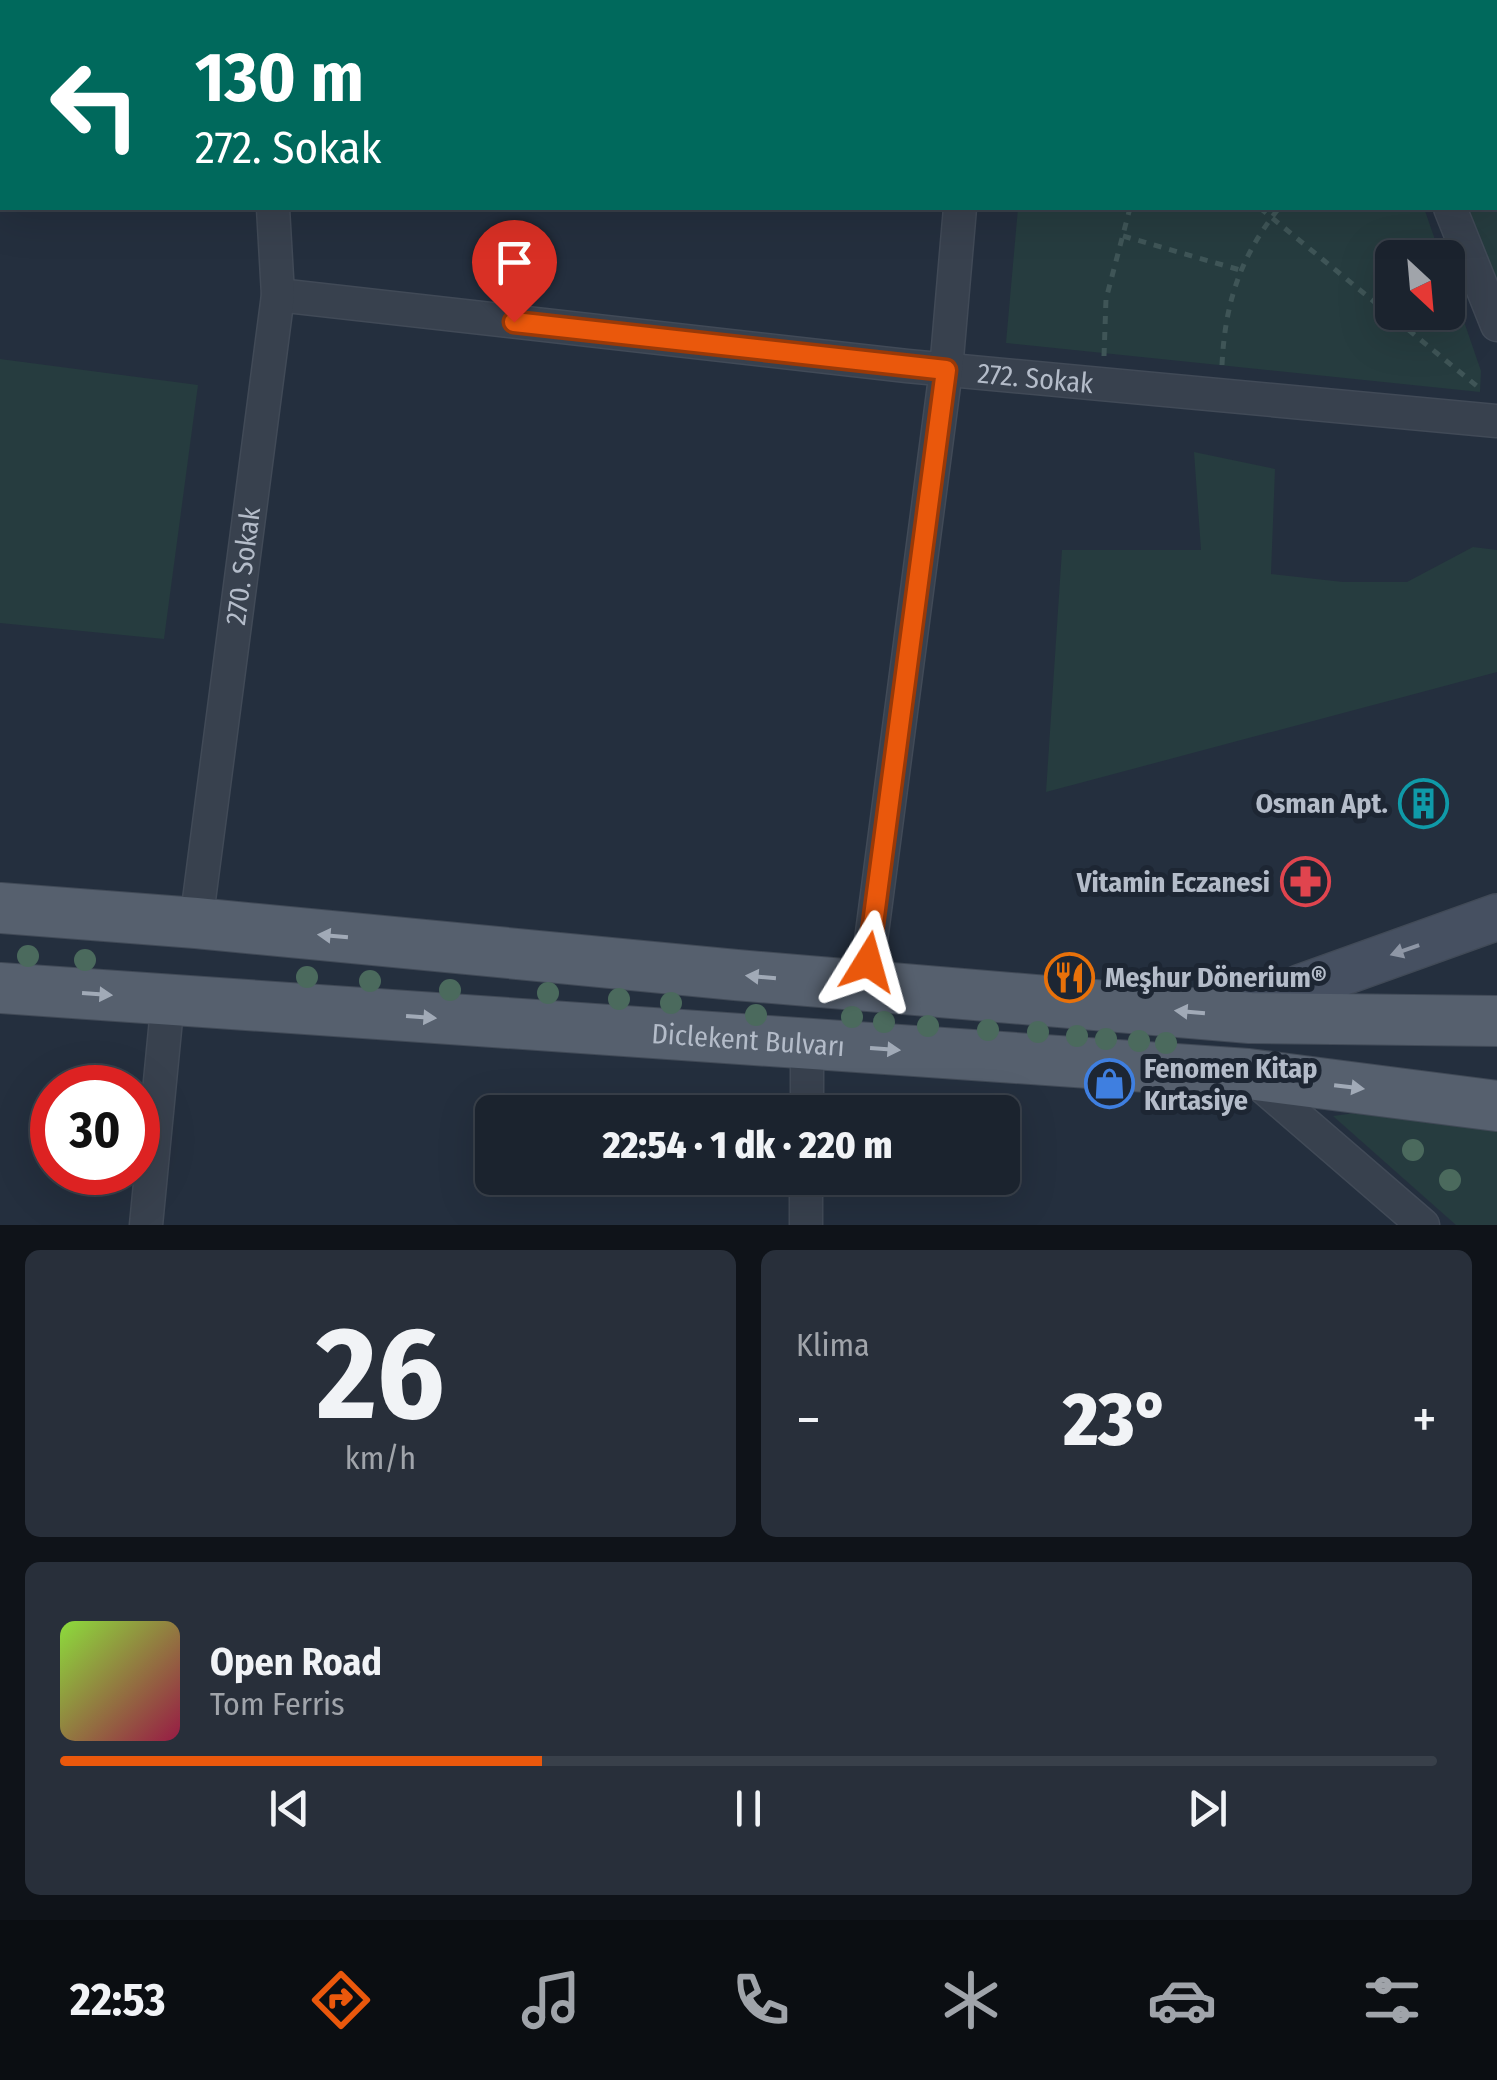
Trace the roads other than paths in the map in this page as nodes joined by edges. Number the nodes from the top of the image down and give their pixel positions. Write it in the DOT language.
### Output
graph roads {
  1 [pos="274,210"];
  2 [pos="960,210"];
  3 [pos="1451,210"];
  4 [pos="278,295"];
  5 [pos="1497,325"];
  6 [pos="946,370"];
  7 [pos="1491,406"];
  8 [pos="0,908"];
  9 [pos="1497,918"];
  10 [pos="196,923"];
  11 [pos="864,986"];
  12 [pos="0,988"];
  13 [pos="168,999"];
  14 [pos="1242,1017"];
  15 [pos="1497,1022"];
  16 [pos="808,1043"];
  17 [pos="1248,1074"];
  18 [pos="807,1095"];
  19 [pos="1497,1106"];
  20 [pos="806,1195"];
  21 [pos="146,1225"];
  22 [pos="806,1225"];
  23 [pos="1422,1225"];
  1 -- 4 [label="street, 270. Sokak"];
  2 -- 6 [label="street"];
  3 -- 5 [label="street"];
  4 -- 6 [label="street, 272. Sokak"];
  4 -- 10 [label="street, 270. Sokak"];
  6 -- 7 [label="street, 272. Sokak"];
  6 -- 11 [label="street"];
  8 -- 10 [label="main road"];
  9 -- 14 [label="main road, one-way"];
  11 -- 10 [label="main road, one-way"];
  14 -- 11 [label="main road, one-way"];
  12 -- 13 [label="main road, Diclekent Bulvarı, one-way"];
  13 -- 16 [label="main road, Diclekent Bulvarı, one-way"];
  13 -- 21 [label="street"];
  14 -- 15 [label="main road"];
  16 -- 17 [label="main road, Diclekent Bulvarı, one-way"];
  16 -- 18 [label="street"];
  17 -- 19 [label="main road, Diclekent Bulvarı, one-way"];
  17 -- 23 [label="street"];
  20 -- 22 [label="street"];
}
